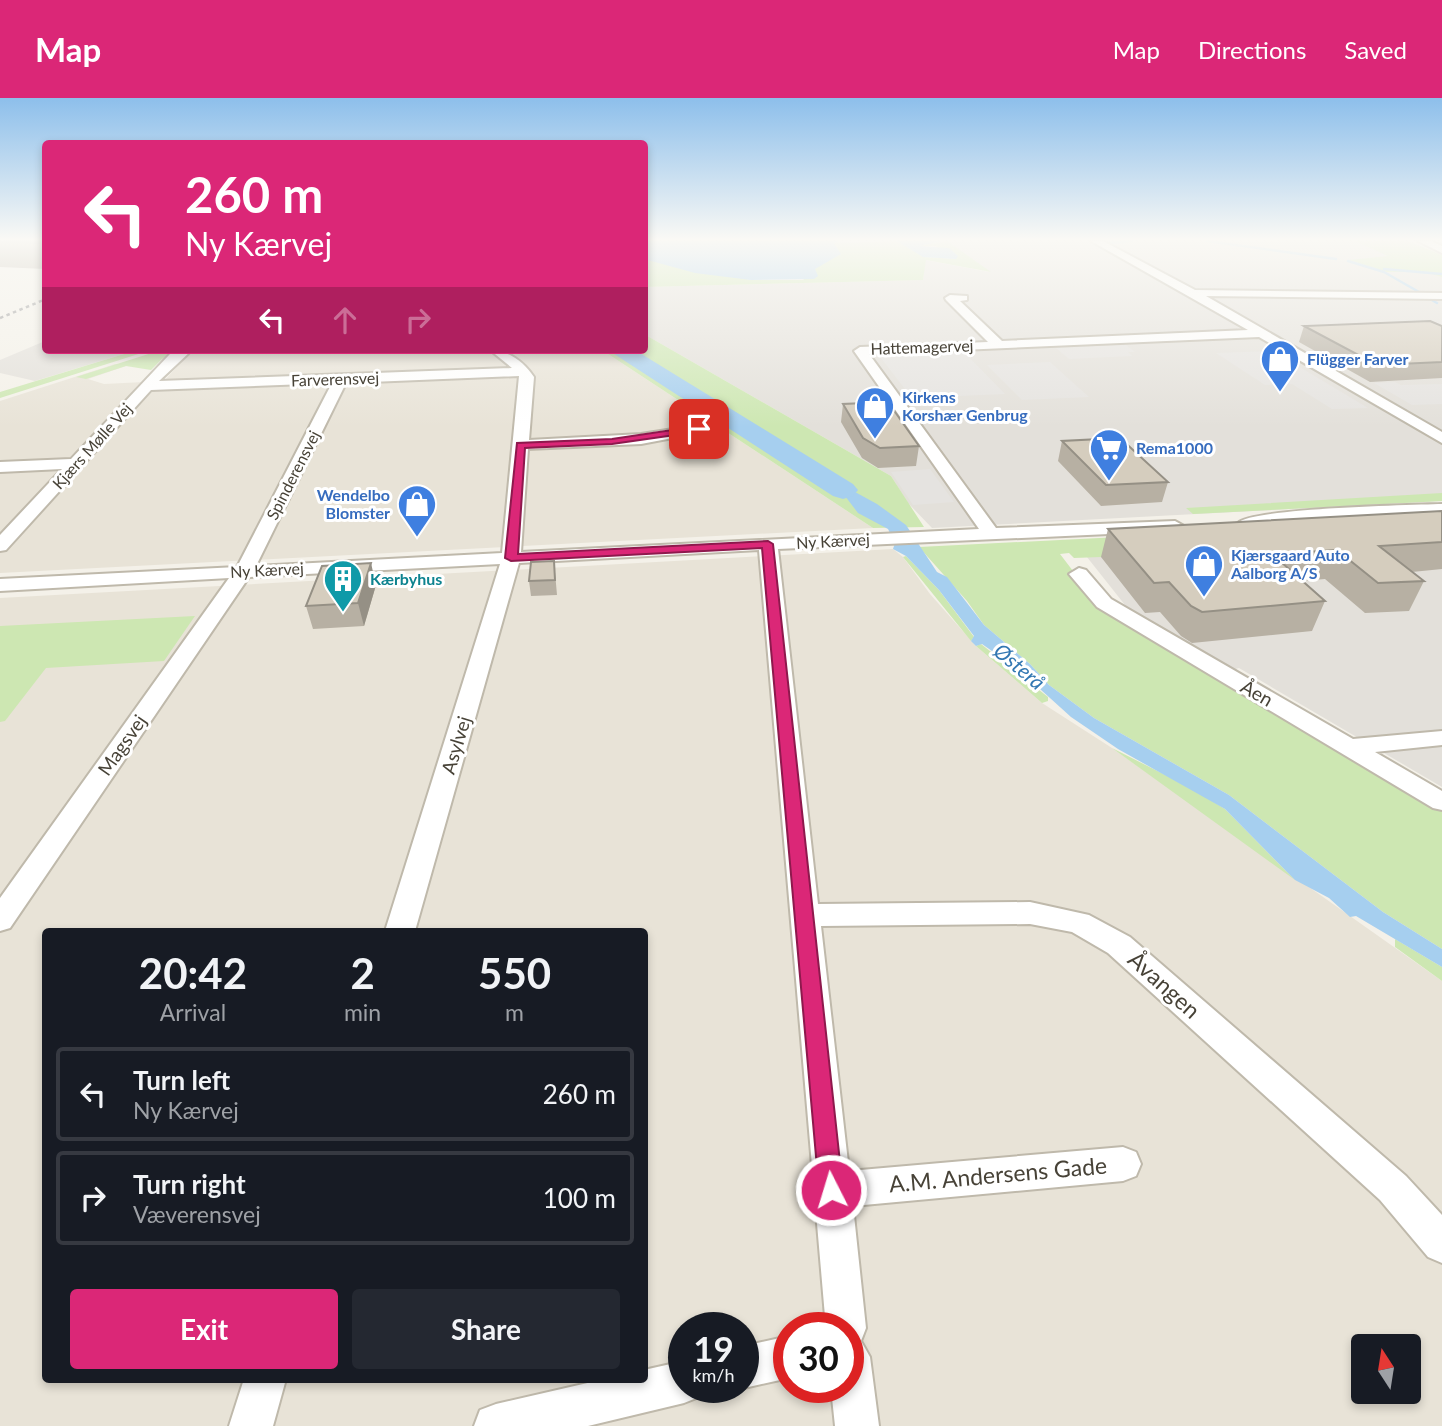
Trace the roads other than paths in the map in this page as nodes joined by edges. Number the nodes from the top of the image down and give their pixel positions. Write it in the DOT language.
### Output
graph roads {
  1 [pos="955,303"];
  2 [pos="1211,303"];
  3 [pos="1262,333"];
  4 [pos="998,344"];
  5 [pos="179,354"];
  6 [pos="501,354"];
  7 [pos="524,372"];
  8 [pos="341,379"];
  9 [pos="146,386"];
  10 [pos="699,429"];
  11 [pos="1442,438"];
  12 [pos="520,445"];
  13 [pos="75,464"];
  14 [pos="0,467"];
  15 [pos="1442,509"];
  16 [pos="1442,519"];
  17 [pos="1196,525"];
  18 [pos="991,533"];
  19 [pos="768,544"];
  20 [pos="0,546"];
  21 [pos="511,558"];
  22 [pos="244,571"];
  23 [pos="1079,574"];
  24 [pos="0,585"];
  25 [pos="1442,738"];
  26 [pos="1349,747"];
  27 [pos="1442,802"];
  28 [pos="805,915"];
  29 [pos="0,920"];
  30 [pos="401,928"];
  31 [pos="1123,1164"];
  32 [pos="831,1190"];
  33 [pos="1442,1244"];
  34 [pos="844,1312"];
  35 [pos="264,1383"];
  36 [pos="668,1386"];
  37 [pos="854,1403"];
  38 [pos="251,1426"];
  39 [pos="496,1426"];
  40 [pos="857,1426"];
  1 -- 4 [label="street, Hattemagervej"];
  2 -- 3 [label="street"];
  3 -- 4 [label="street, Hattemagervej"];
  3 -- 11 [label="street"];
  4 -- 18 [label="street, Hattemagervej"];
  5 -- 9 [label="street, Kjærs Mølle Vej"];
  6 -- 7 [label="street"];
  7 -- 8 [label="street, Farverensvej"];
  7 -- 12 [label="street, Asylvej"];
  8 -- 9 [label="street, Farverensvej"];
  8 -- 22 [label="street, Spinderensvej"];
  9 -- 13 [label="street, Kjærs Mølle Vej"];
  10 -- 12 [label="street"];
  12 -- 21 [label="street, Asylvej"];
  13 -- 14 [label="street"];
  13 -- 20 [label="street, Kjærs Mølle Vej"];
  15 -- 16 [label="street"];
  17 -- 18 [label="street, Ny Kærvej"];
  18 -- 19 [label="street, Ny Kærvej"];
  19 -- 21 [label="street, Ny Kærvej"];
  19 -- 28 [label="street"];
  21 -- 22 [label="street, Ny Kærvej"];
  21 -- 30 [label="street, Asylvej"];
  22 -- 24 [label="street, Ny Kærvej"];
  22 -- 29 [label="street, Magsvej"];
  23 -- 26 [label="street, Åen"];
  25 -- 26 [label="street"];
  26 -- 27 [label="street, Åen"];
  28 -- 32 [label="street"];
  28 -- 33 [label="street, Åvangen"];
  31 -- 32 [label="street, A.M. Andersens Gade"];
  32 -- 34 [label="street"];
  35 -- 38 [label="street"];
  36 -- 39 [label="street"];
  37 -- 40 [label="street"];
}
